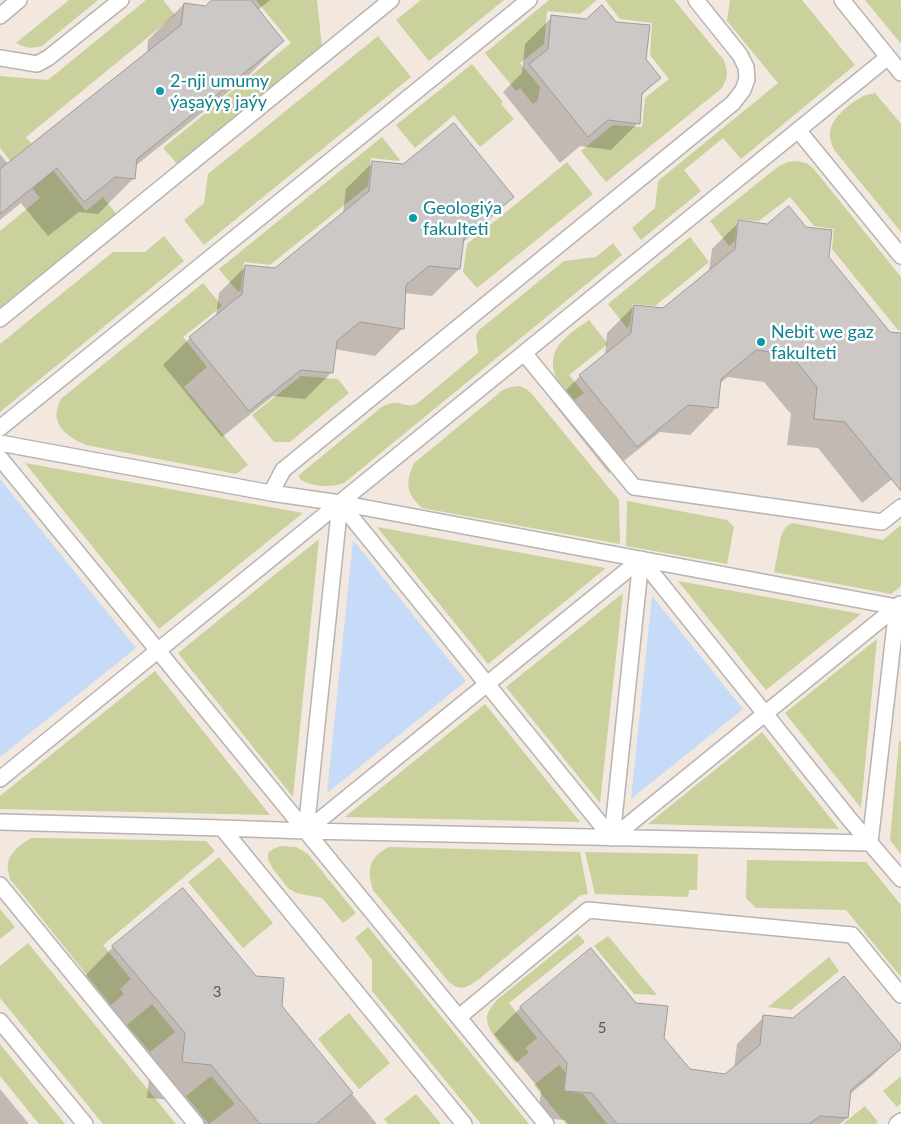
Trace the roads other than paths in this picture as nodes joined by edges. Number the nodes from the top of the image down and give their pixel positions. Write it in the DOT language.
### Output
graph roads {
  1 [pos="19,0"];
  2 [pos="121,0"];
  3 [pos="391,0"];
  4 [pos="529,0"];
  5 [pos="696,0"];
  6 [pos="842,0"];
  7 [pos="0,16"];
  8 [pos="888,57"];
  9 [pos="0,58"];
  10 [pos="901,73"];
  11 [pos="798,130"];
  12 [pos="901,256"];
  13 [pos="0,319"];
  14 [pos="524,353"];
  15 [pos="0,428"];
  16 [pos="0,443"];
  17 [pos="0,458"];
  18 [pos="271,492"];
  19 [pos="340,503"];
  20 [pos="901,507"];
  21 [pos="641,559"];
  22 [pos="899,605"];
  23 [pos="158,650"];
  24 [pos="487,684"];
  25 [pos="766,714"];
  26 [pos="0,779"];
  27 [pos="0,822"];
  28 [pos="222,828"];
  29 [pos="306,831"];
  30 [pos="612,838"];
  31 [pos="870,843"];
  32 [pos="901,879"];
  33 [pos="0,885"];
  34 [pos="901,996"];
  35 [pos="458,1017"];
  36 [pos="0,1021"];
  37 [pos="901,1121"];
  38 [pos="85,1124"];
  39 [pos="196,1124"];
  40 [pos="464,1124"];
  41 [pos="546,1124"];
  42 [pos="897,1124"];
  1 -- 7 [label="lane"];
  2 -- 9 [label="lane"];
  3 -- 13 [label="lane"];
  4 -- 15 [label="lane"];
  5 -- 18 [label="lane"];
  6 -- 8 [label="lane"];
  8 -- 10 [label="lane"];
  8 -- 11 [label="lane"];
  11 -- 12 [label="lane"];
  11 -- 14 [label="lane"];
  14 -- 19 [label="lane"];
  14 -- 20 [label="lane"];
  16 -- 18 [label="lane"];
  17 -- 23 [label="lane"];
  18 -- 19 [label="lane"];
  19 -- 21 [label="lane"];
  19 -- 23 [label="lane"];
  19 -- 24 [label="lane"];
  19 -- 29 [label="lane"];
  21 -- 22 [label="lane"];
  21 -- 24 [label="lane"];
  21 -- 25 [label="lane"];
  21 -- 30 [label="lane"];
  22 -- 25 [label="lane"];
  22 -- 31 [label="lane"];
  23 -- 26 [label="lane"];
  23 -- 29 [label="lane"];
  24 -- 29 [label="lane"];
  24 -- 30 [label="lane"];
  25 -- 30 [label="lane"];
  25 -- 31 [label="lane"];
  27 -- 28 [label="lane"];
  28 -- 29 [label="lane"];
  28 -- 40 [label="lane"];
  29 -- 30 [label="lane"];
  29 -- 35 [label="lane"];
  30 -- 31 [label="lane"];
  31 -- 32 [label="lane"];
  33 -- 39 [label="lane"];
  34 -- 35 [label="lane"];
  35 -- 41 [label="lane"];
  36 -- 38 [label="lane"];
  37 -- 42 [label="lane"];
}
